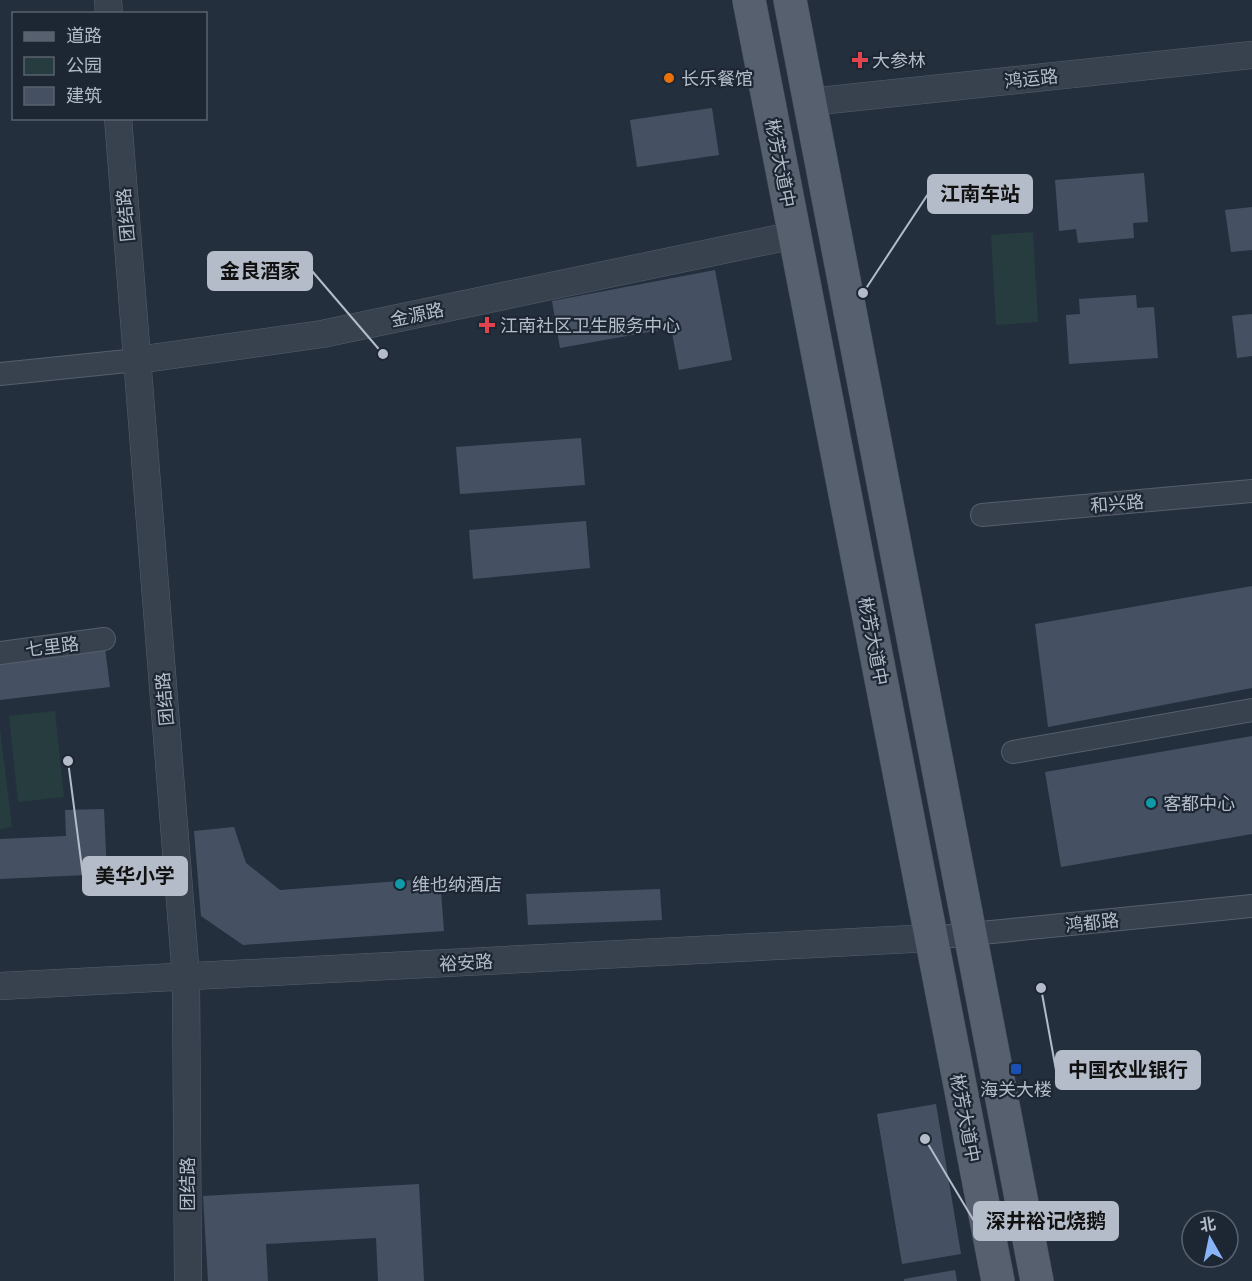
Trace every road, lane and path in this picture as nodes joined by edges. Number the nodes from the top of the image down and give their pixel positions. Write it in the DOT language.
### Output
graph roads {
  1 [pos="749,0"];
  2 [pos="790,0"];
  3 [pos="1252,55"];
  4 [pos="810,102"];
  5 [pos="118,120"];
  6 [pos="795,235"];
  7 [pos="137,360"];
  8 [pos="0,374"];
  9 [pos="1252,491"];
  10 [pos="982,515"];
  11 [pos="104,639"];
  12 [pos="0,653"];
  13 [pos="1252,710"];
  14 [pos="1013,752"];
  15 [pos="1252,906"];
  16 [pos="932,938"];
  17 [pos="186,977"];
  18 [pos="0,986"];
  19 [pos="188,1281"];
  20 [pos="998,1281"];
  21 [pos="1037,1281"];
  1 -- 6 [label="main road, 彬芳大道中"];
  2 -- 4 [label="main road"];
  3 -- 4 [label="street, 鸿运路"];
  4 -- 21 [label="main road"];
  5 -- 7 [label="street, 团结路"];
  6 -- 7 [label="street, 金源路"];
  6 -- 16 [label="main road, 彬芳大道中"];
  7 -- 8 [label="street, 金源路"];
  7 -- 17 [label="street, 团结路"];
  9 -- 10 [label="street, 和兴路"];
  11 -- 12 [label="street, 七里路"];
  13 -- 14 [label="street"];
  15 -- 16 [label="street, 鸿都路"];
  16 -- 17 [label="street, 裕安路"];
  16 -- 20 [label="main road, 彬芳大道中"];
  17 -- 18 [label="street, 裕安路"];
  17 -- 19 [label="street, 团结路"];
}
